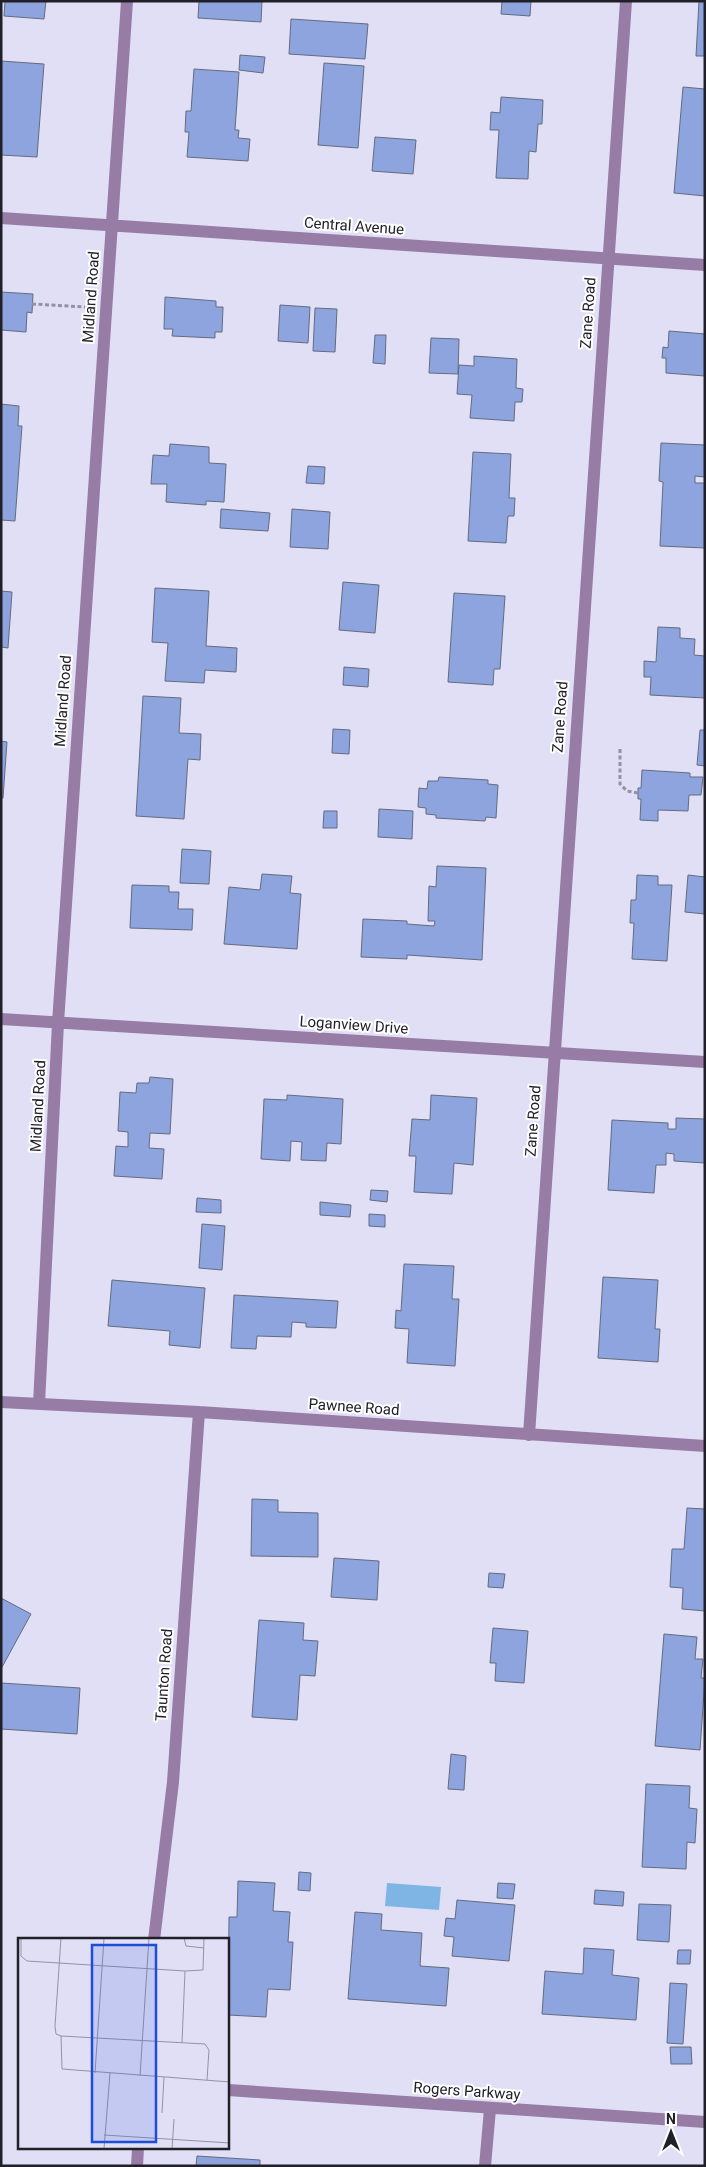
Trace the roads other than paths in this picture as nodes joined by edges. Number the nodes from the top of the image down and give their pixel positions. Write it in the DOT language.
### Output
graph roads {
  1 [pos="127,1"];
  2 [pos="626,1"];
  3 [pos="1,218"];
  4 [pos="112,226"];
  5 [pos="608,260"];
  6 [pos="705,265"];
  7 [pos="1,1019"];
  8 [pos="58,1023"];
  9 [pos="554,1053"];
  10 [pos="705,1062"];
  11 [pos="1,1402"];
  12 [pos="39,1404"];
  13 [pos="199,1412"];
  14 [pos="529,1435"];
  15 [pos="705,1446"];
  16 [pos="154,1938"];
  17 [pos="229,2090"];
  18 [pos="490,2109"];
  19 [pos="705,2122"];
  20 [pos="138,2150"];
  21 [pos="137,2166"];
  22 [pos="486,2166"];
  1 -- 4 [label="street, Midland Road"];
  2 -- 5 [label="street, Zane Road"];
  3 -- 4 [label="street, Central Avenue"];
  4 -- 5 [label="street, Central Avenue"];
  4 -- 8 [label="street, Midland Road"];
  5 -- 6 [label="street, Central Avenue"];
  5 -- 9 [label="street, Zane Road"];
  7 -- 8 [label="street, Loganview Drive"];
  8 -- 9 [label="street, Loganview Drive"];
  8 -- 12 [label="street, Midland Road"];
  9 -- 10 [label="street, Loganview Drive"];
  9 -- 14 [label="street, Zane Road"];
  11 -- 12 [label="street, Pawnee Road"];
  12 -- 13 [label="street, Pawnee Road"];
  13 -- 14 [label="street, Pawnee Road"];
  13 -- 16 [label="street, Taunton Road"];
  14 -- 15 [label="street, Pawnee Road"];
  17 -- 18 [label="street, Rogers Parkway"];
  18 -- 19 [label="street, Rogers Parkway"];
  18 -- 22 [label="street"];
  20 -- 21 [label="street"];
}
